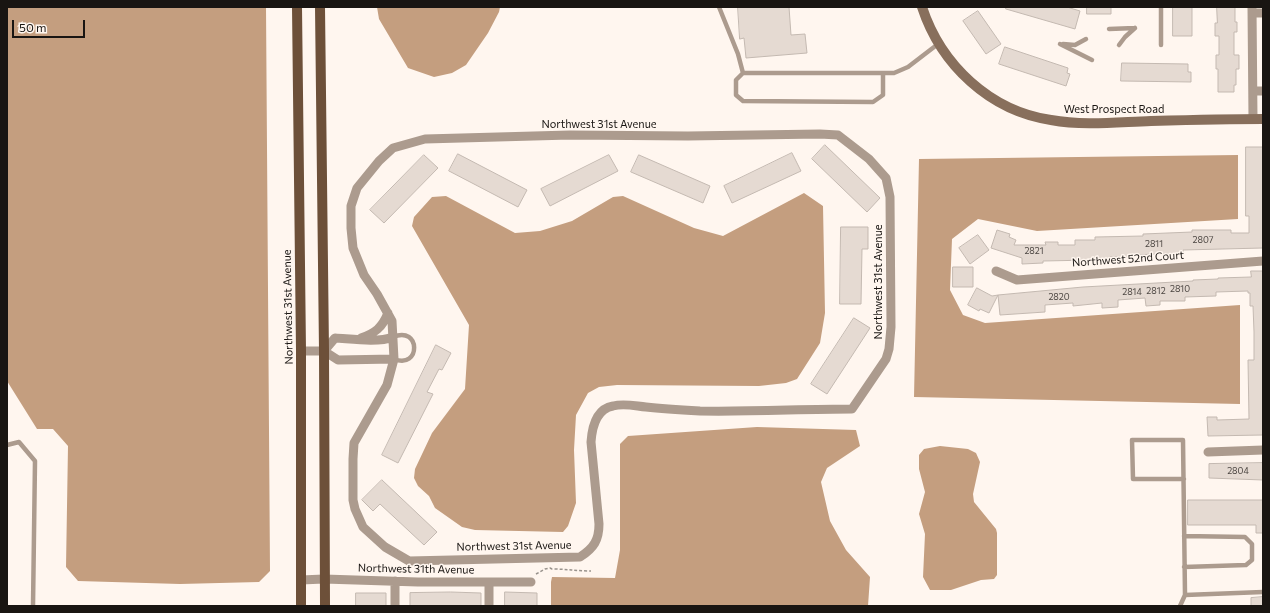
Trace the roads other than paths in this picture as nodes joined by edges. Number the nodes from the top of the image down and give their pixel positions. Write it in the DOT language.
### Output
graph roads {
  1 [pos="297,7"];
  2 [pos="320,7"];
  3 [pos="719,7"];
  4 [pos="922,7"];
  5 [pos="1161,7"];
  6 [pos="1252,10"];
  7 [pos="1263,13"];
  8 [pos="1109,30"];
  9 [pos="1086,39"];
  10 [pos="938,44"];
  11 [pos="1119,45"];
  12 [pos="1161,45"];
  13 [pos="1092,60"];
  14 [pos="744,73"];
  15 [pos="883,73"];
  16 [pos="1253,91"];
  17 [pos="1263,91"];
  18 [pos="1258,119"];
  19 [pos="1263,261"];
  20 [pos="996,272"];
  21 [pos="388,313"];
  22 [pos="393,337"];
  23 [pos="358,339"];
  24 [pos="301,351"];
  25 [pos="324,351"];
  26 [pos="394,359"];
  27 [pos="7,445"];
  28 [pos="1263,450"];
  29 [pos="1208,452"];
  30 [pos="1184,479"];
  31 [pos="1184,536"];
  32 [pos="1184,566"];
  33 [pos="324,579"];
  34 [pos="301,580"];
  35 [pos="395,581"];
  36 [pos="489,582"];
  37 [pos="531,582"];
  38 [pos="1263,592"];
  39 [pos="1185,595"];
  40 [pos="33,606"];
  41 [pos="301,606"];
  42 [pos="325,606"];
  43 [pos="395,606"];
  44 [pos="489,606"];
  45 [pos="1180,606"];
  1 -- 24 [label="main road, Northwest 31st Avenue"];
  2 -- 25 [label="main road"];
  3 -- 14 [label="lane"];
  4 -- 10 [label="main road, West Prospect Road"];
  5 -- 12 [label="lane"];
  6 -- 7 [label="street"];
  6 -- 16 [label="street"];
  8 -- 11 [label="lane"];
  9 -- 13 [label="lane"];
  10 -- 15 [label="lane"];
  10 -- 18 [label="main road, West Prospect Road"];
  14 -- 15 [label="lane"];
  14 -- 15 [label="lane"];
  16 -- 17 [label="street"];
  16 -- 18 [label="street"];
  19 -- 20 [label="street, Northwest 52nd Court"];
  21 -- 22 [label="street, Northwest 31st Avenue"];
  21 -- 23 [label="street"];
  21 -- 26 [label="street, Northwest 31st Avenue"];
  22 -- 23 [label="street"];
  22 -- 26 [label="street, Northwest 31st Avenue"];
  22 -- 26 [label="lane"];
  23 -- 25 [label="street"];
  24 -- 25 [label="street"];
  24 -- 34 [label="main road, Northwest 31st Avenue"];
  25 -- 26 [label="street"];
  25 -- 33 [label="main road"];
  27 -- 40 [label="lane"];
  28 -- 29 [label="street"];
  30 -- 30 [label="lane"];
  30 -- 31 [label="lane"];
  31 -- 32 [label="lane"];
  31 -- 32 [label="lane"];
  32 -- 39 [label="lane"];
  33 -- 34 [label="street, Northwest 31th Avenue"];
  33 -- 35 [label="street, Northwest 31th Avenue"];
  33 -- 42 [label="main road"];
  34 -- 41 [label="main road, Northwest 31st Avenue"];
  35 -- 36 [label="street, Northwest 31th Avenue"];
  35 -- 43 [label="street"];
  36 -- 37 [label="street, Northwest 31th Avenue"];
  36 -- 44 [label="street"];
  38 -- 39 [label="lane"];
  39 -- 45 [label="lane"];
}
